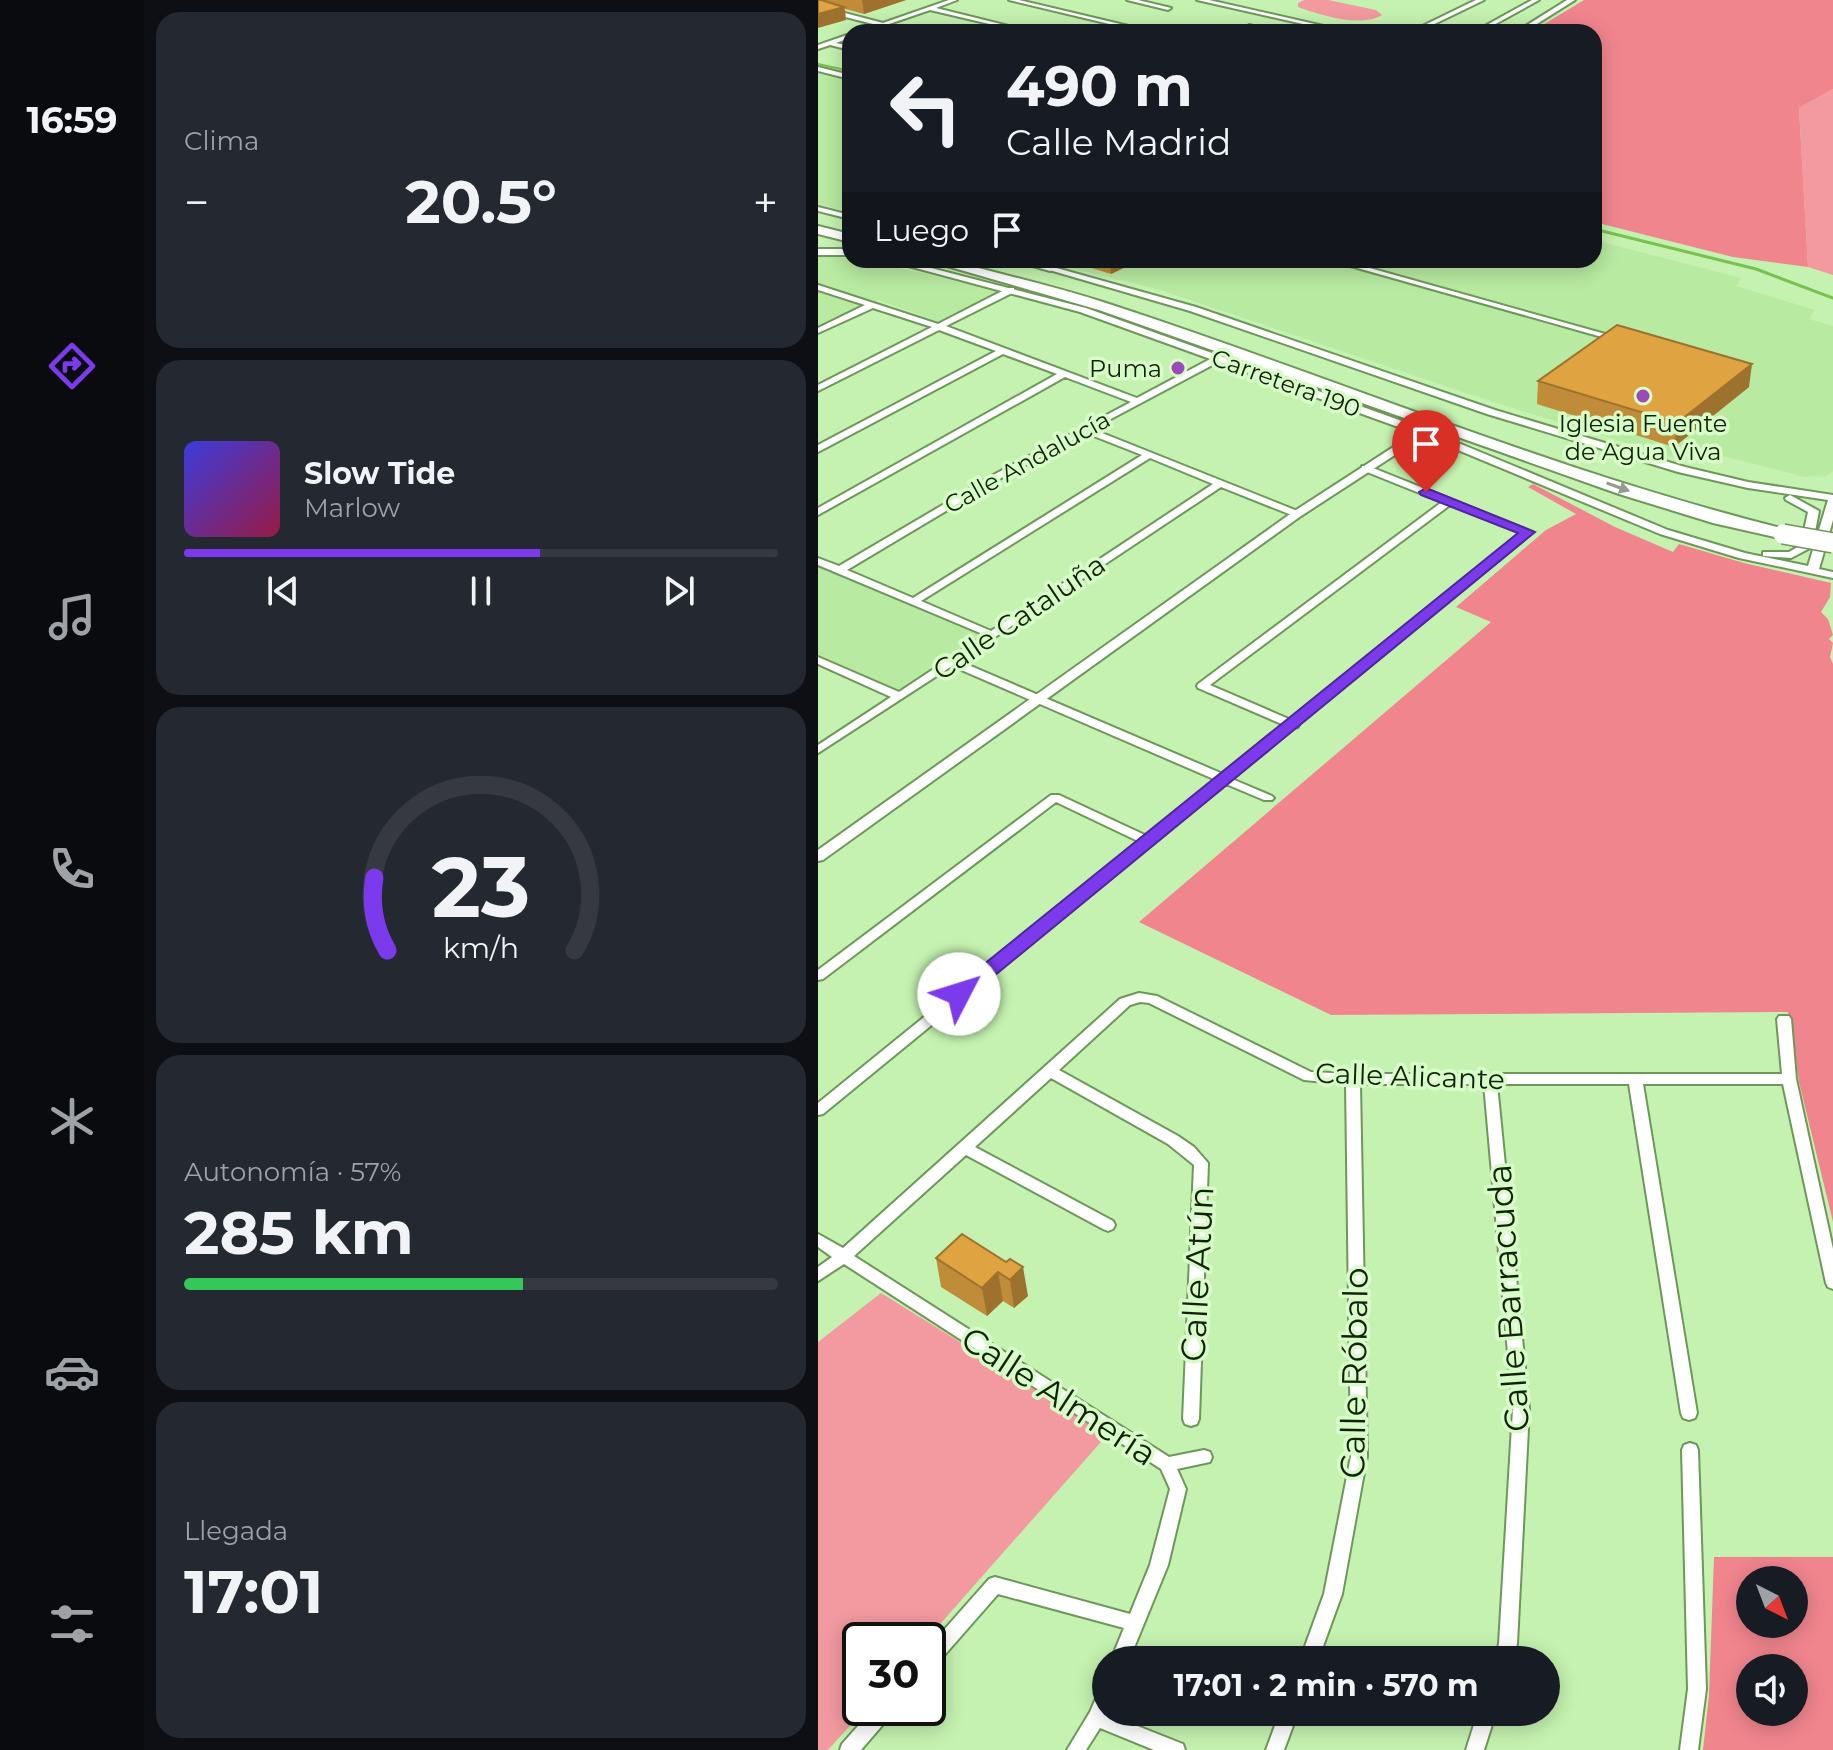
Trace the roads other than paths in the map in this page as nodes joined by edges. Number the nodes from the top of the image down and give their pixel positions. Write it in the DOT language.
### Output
graph roads {
  1 [pos="954,0"];
  2 [pos="1012,0"];
  3 [pos="1130,0"];
  4 [pos="1200,0"];
  5 [pos="1481,0"];
  6 [pos="1536,0"];
  7 [pos="1572,0"];
  8 [pos="818,8"];
  9 [pos="929,8"];
  10 [pos="1168,8"];
  11 [pos="883,24"];
  12 [pos="996,24"];
  13 [pos="1116,24"];
  14 [pos="1310,24"];
  15 [pos="1430,24"];
  16 [pos="1492,24"];
  17 [pos="1532,24"];
  18 [pos="842,39"];
  19 [pos="830,43"];
  20 [pos="842,46"];
  21 [pos="818,47"];
  22 [pos="818,69"];
  23 [pos="842,75"];
  24 [pos="818,209"];
  25 [pos="842,215"];
  26 [pos="818,219"];
  27 [pos="842,225"];
  28 [pos="818,230"];
  29 [pos="842,236"];
  30 [pos="818,252"];
  31 [pos="842,252"];
  32 [pos="922,268"];
  33 [pos="962,268"];
  34 [pos="1010,268"];
  35 [pos="1046,268"];
  36 [pos="1362,268"];
  37 [pos="1050,269"];
  38 [pos="818,287"];
  39 [pos="1011,290"];
  40 [pos="872,305"];
  41 [pos="940,327"];
  42 [pos="818,331"];
  43 [pos="1628,342"];
  44 [pos="1004,350"];
  45 [pos="1217,359"];
  46 [pos="1065,373"];
  47 [pos="818,388"];
  48 [pos="1137,401"];
  49 [pos="1084,429"];
  50 [pos="1423,432"];
  51 [pos="818,449"];
  52 [pos="1149,455"];
  53 [pos="1365,468"];
  54 [pos="1221,483"];
  55 [pos="1748,485"];
  56 [pos="1830,498"];
  57 [pos="1449,501"];
  58 [pos="818,512"];
  59 [pos="1297,514"];
  60 [pos="1786,527"];
  61 [pos="1833,529"];
  62 [pos="1833,543"];
  63 [pos="1702,545"];
  64 [pos="818,561"];
  65 [pos="840,570"];
  66 [pos="1822,573"];
  67 [pos="913,602"];
  68 [pos="991,634"];
  69 [pos="951,662"];
  70 [pos="820,663"];
  71 [pos="899,696"];
  72 [pos="1039,700"];
  73 [pos="1294,725"];
  74 [pos="818,750"];
  75 [pos="1222,779"];
  76 [pos="1268,798"];
  77 [pos="1146,840"];
  78 [pos="818,857"];
  79 [pos="818,976"];
  80 [pos="1784,1019"];
  81 [pos="1050,1071"];
  82 [pos="1353,1079"];
  83 [pos="1490,1079"];
  84 [pos="1635,1079"];
  85 [pos="1789,1079"];
  86 [pos="818,1110"];
  87 [pos="965,1148"];
  88 [pos="1108,1225"];
  89 [pos="818,1240"];
  90 [pos="843,1257"];
  91 [pos="818,1275"];
  92 [pos="1833,1283"];
  93 [pos="1689,1413"];
  94 [pos="1191,1419"];
  95 [pos="1690,1450"];
  96 [pos="1204,1457"];
  97 [pos="1167,1464"];
  98 [pos="1135,1623"];
  99 [pos="946,1641"];
  100 [pos="1126,1646"];
  101 [pos="1314,1646"];
  102 [pos="1507,1646"];
  103 [pos="1092,1724"];
  104 [pos="870,1726"];
  105 [pos="1116,1726"];
  106 [pos="1284,1726"];
  107 [pos="1483,1726"];
  108 [pos="849,1750"];
  109 [pos="1076,1750"];
  110 [pos="1176,1750"];
  111 [pos="1275,1750"];
  112 [pos="1475,1750"];
  113 [pos="1689,1750"];
  1 -- 9 [label="street"];
  2 -- 13 [label="street"];
  3 -- 10 [label="street"];
  4 -- 14 [label="street"];
  5 -- 15 [label="street"];
  6 -- 16 [label="street"];
  7 -- 17 [label="street"];
  8 -- 11 [label="street"];
  9 -- 11 [label="street"];
  9 -- 12 [label="street"];
  18 -- 19 [label="street"];
  19 -- 20 [label="street"];
  19 -- 21 [label="street"];
  22 -- 23 [label="street"];
  24 -- 25 [label="street"];
  26 -- 27 [label="highway"];
  28 -- 29 [label="highway"];
  30 -- 31 [label="street"];
  32 -- 39 [label="street, Carretera 190"];
  33 -- 60 [label="highway, one-way"];
  34 -- 60 [label="highway"];
  35 -- 37 [label="street"];
  36 -- 43 [label="street"];
  37 -- 55 [label="street"];
  38 -- 40 [label="street"];
  39 -- 41 [label="street"];
  39 -- 45 [label="street, Carretera 190"];
  40 -- 41 [label="street"];
  40 -- 42 [label="street"];
  41 -- 44 [label="street"];
  41 -- 47 [label="street"];
  44 -- 46 [label="street"];
  44 -- 51 [label="street"];
  45 -- 48 [label="street, Calle Andalucía"];
  45 -- 50 [label="street, Carretera 190"];
  46 -- 48 [label="street"];
  46 -- 58 [label="street"];
  48 -- 49 [label="street, Calle Andalucía"];
  49 -- 52 [label="street"];
  49 -- 65 [label="street, Calle Andalucía"];
  50 -- 53 [label="street"];
  50 -- 63 [label="street, Carretera 190"];
  52 -- 54 [label="street"];
  52 -- 67 [label="street"];
  53 -- 57 [label="street"];
  53 -- 59 [label="street"];
  54 -- 59 [label="street"];
  54 -- 68 [label="street, Calle Cataluña"];
  55 -- 56 [label="street"];
  55 -- 63 [label="street"];
  56 -- 66 [label="street, Carretera 190"];
  57 -- 73 [label="street"];
  57 -- 73 [label="street"];
  59 -- 72 [label="street"];
  60 -- 61 [label="highway"];
  60 -- 62 [label="highway, bridge"];
  63 -- 66 [label="street, Carretera 190"];
  64 -- 65 [label="street"];
  65 -- 67 [label="street"];
  67 -- 68 [label="street"];
  68 -- 69 [label="street, Calle Cataluña"];
  69 -- 71 [label="street, Calle Cataluña"];
  69 -- 72 [label="street"];
  70 -- 71 [label="street"];
  71 -- 74 [label="street, Calle Cataluña"];
  72 -- 75 [label="street"];
  72 -- 78 [label="street"];
  73 -- 75 [label="street"];
  75 -- 76 [label="street"];
  75 -- 77 [label="street"];
  77 -- 79 [label="street"];
  77 -- 86 [label="street"];
  80 -- 85 [label="street"];
  81 -- 82 [label="street, Calle Alicante"];
  81 -- 87 [label="street, Calle Alicante"];
  81 -- 94 [label="street, Calle Atún"];
  82 -- 83 [label="street, Calle Alicante"];
  82 -- 101 [label="street, Calle Róbalo"];
  83 -- 84 [label="street, Calle Alicante"];
  83 -- 102 [label="street, Calle Barracuda"];
  84 -- 85 [label="street, Calle Alicante"];
  84 -- 93 [label="street"];
  85 -- 92 [label="street"];
  87 -- 88 [label="street"];
  87 -- 90 [label="street, Calle Alicante"];
  89 -- 90 [label="street, Calle Almería"];
  90 -- 91 [label="street, Calle Alicante"];
  90 -- 97 [label="street, Calle Almería"];
  95 -- 113 [label="street"];
  96 -- 97 [label="street"];
  97 -- 98 [label="street, Calle Almería"];
  98 -- 99 [label="street"];
  98 -- 100 [label="street, Calle Almería"];
  103 -- 109 [label="street"];
  104 -- 108 [label="street"];
  105 -- 110 [label="street"];
  106 -- 111 [label="street"];
  107 -- 112 [label="street"];
}
